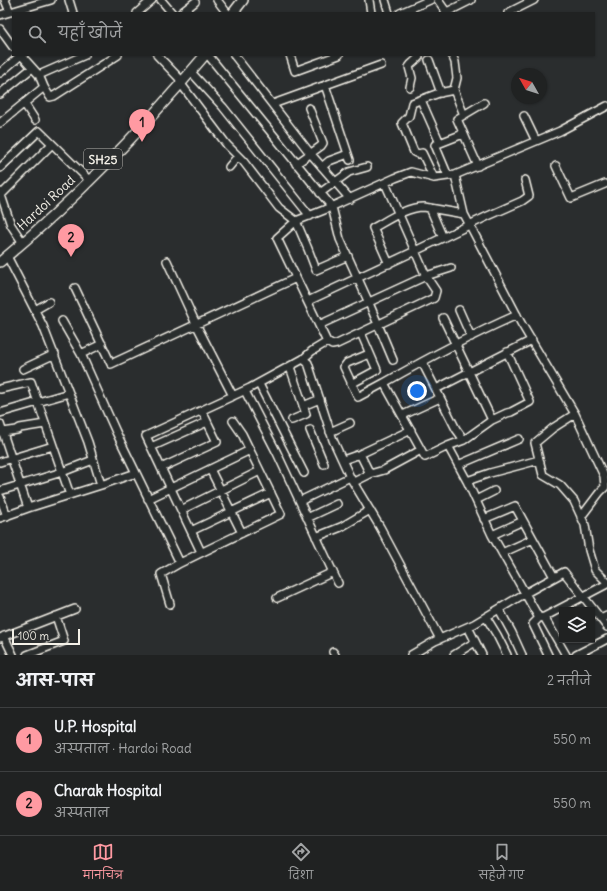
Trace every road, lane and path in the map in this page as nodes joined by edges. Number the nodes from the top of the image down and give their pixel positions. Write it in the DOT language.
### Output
graph roads {
  1 [pos="6,0"];
  2 [pos="50,0"];
  3 [pos="69,0"];
  4 [pos="152,0"];
  5 [pos="161,0"];
  6 [pos="217,0"];
  7 [pos="243,0"];
  8 [pos="250,0"];
  9 [pos="369,0"];
  10 [pos="385,0"];
  11 [pos="430,0"];
  12 [pos="438,0"];
  13 [pos="471,0"];
  14 [pos="534,0"];
  15 [pos="34,2"];
  16 [pos="195,2"];
  17 [pos="461,10"];
  18 [pos="10,12"];
  19 [pos="73,12"];
  20 [pos="138,12"];
  21 [pos="171,12"];
  22 [pos="182,12"];
  23 [pos="226,12"];
  24 [pos="233,12"];
  25 [pos="241,12"];
  26 [pos="371,12"];
  27 [pos="389,12"];
  28 [pos="402,12"];
  29 [pos="445,12"];
  30 [pos="451,12"];
  31 [pos="510,12"];
  32 [pos="0,15"];
  33 [pos="1,33"];
  34 [pos="12,46"];
  35 [pos="20,56"];
  36 [pos="22,56"];
  37 [pos="82,56"];
  38 [pos="116,56"];
  39 [pos="159,56"];
  40 [pos="197,56"];
  41 [pos="205,56"];
  42 [pos="207,56"];
  43 [pos="235,56"];
  44 [pos="290,56"];
  45 [pos="333,56"];
  46 [pos="418,56"];
  47 [pos="452,56"];
  48 [pos="429,60"];
  49 [pos="381,65"];
  50 [pos="32,68"];
  51 [pos="191,72"];
  52 [pos="0,73"];
  53 [pos="39,75"];
  54 [pos="180,81"];
  55 [pos="325,85"];
  56 [pos="44,87"];
  57 [pos="410,87"];
  58 [pos="454,90"];
  59 [pos="441,93"];
  60 [pos="0,94"];
  61 [pos="421,100"];
  62 [pos="24,103"];
  63 [pos="484,103"];
  64 [pos="273,104"];
  65 [pos="607,106"];
  66 [pos="310,108"];
  67 [pos="464,115"];
  68 [pos="524,116"];
  69 [pos="35,120"];
  70 [pos="0,123"];
  71 [pos="463,134"];
  72 [pos="536,141"];
  73 [pos="440,143"];
  74 [pos="52,144"];
  75 [pos="310,153"];
  76 [pos="238,156"];
  77 [pos="296,164"];
  78 [pos="478,166"];
  79 [pos="556,166"];
  80 [pos="322,167"];
  81 [pos="367,167"];
  82 [pos="0,168"];
  83 [pos="229,168"];
  84 [pos="451,176"];
  85 [pos="86,177"];
  86 [pos="434,178"];
  87 [pos="524,180"];
  88 [pos="335,181"];
  89 [pos="385,183"];
  90 [pos="605,184"];
  91 [pos="1,193"];
  92 [pos="320,193"];
  93 [pos="350,199"];
  94 [pos="332,207"];
  95 [pos="430,208"];
  96 [pos="398,214"];
  97 [pos="464,214"];
  98 [pos="310,216"];
  99 [pos="296,221"];
  100 [pos="470,225"];
  101 [pos="443,238"];
  102 [pos="21,241"];
  103 [pos="415,252"];
  104 [pos="348,256"];
  105 [pos="2,257"];
  106 [pos="167,261"];
  107 [pos="389,264"];
  108 [pos="451,268"];
  109 [pos="426,276"];
  110 [pos="296,278"];
  111 [pos="358,278"];
  112 [pos="75,288"];
  113 [pos="308,301"];
  114 [pos="49,302"];
  115 [pos="369,303"];
  116 [pos="35,310"];
  117 [pos="459,310"];
  118 [pos="517,315"];
  119 [pos="443,318"];
  120 [pos="62,321"];
  121 [pos="196,324"];
  122 [pos="378,324"];
  123 [pos="319,325"];
  124 [pos="361,333"];
  125 [pos="471,337"];
  126 [pos="532,340"];
  127 [pos="327,342"];
  128 [pos="102,344"];
  129 [pos="455,344"];
  130 [pos="507,352"];
  131 [pos="55,354"];
  132 [pos="81,354"];
  133 [pos="369,354"];
  134 [pos="303,359"];
  135 [pos="393,360"];
  136 [pos="422,362"];
  137 [pos="290,367"];
  138 [pos="23,369"];
  139 [pos="468,372"];
  140 [pos="259,384"];
  141 [pos="351,384"];
  142 [pos="384,384"];
  143 [pos="0,389"];
  144 [pos="436,389"];
  145 [pos="245,391"];
  146 [pos="69,394"];
  147 [pos="233,396"];
  148 [pos="440,398"];
  149 [pos="320,399"];
  150 [pos="38,403"];
  151 [pos="303,406"];
  152 [pos="202,411"];
  153 [pos="0,412"];
  154 [pos="575,414"];
  155 [pos="403,415"];
  156 [pos="292,420"];
  157 [pos="492,420"];
  158 [pos="233,421"];
  159 [pos="207,422"];
  160 [pos="350,423"];
  161 [pos="0,424"];
  162 [pos="45,424"];
  163 [pos="310,430"];
  164 [pos="411,430"];
  165 [pos="3,432"];
  166 [pos="330,432"];
  167 [pos="519,439"];
  168 [pos="464,440"];
  169 [pos="53,446"];
  170 [pos="448,446"];
  171 [pos="151,447"];
  172 [pos="250,450"];
  173 [pos="421,450"];
  174 [pos="360,454"];
  175 [pos="12,458"];
  176 [pos="94,460"];
  177 [pos="343,460"];
  178 [pos="539,460"];
  179 [pos="0,462"];
  180 [pos="324,464"];
  181 [pos="458,465"];
  182 [pos="161,468"];
  183 [pos="210,469"];
  184 [pos="260,471"];
  185 [pos="62,472"];
  186 [pos="136,473"];
  187 [pos="304,473"];
  188 [pos="370,474"];
  189 [pos="352,479"];
  190 [pos="467,481"];
  191 [pos="20,485"];
  192 [pos="101,485"];
  193 [pos="171,488"];
  194 [pos="221,490"];
  195 [pos="0,491"];
  196 [pos="494,491"];
  197 [pos="271,493"];
  198 [pos="70,495"];
  199 [pos="0,497"];
  200 [pos="148,499"];
  201 [pos="476,500"];
  202 [pos="300,501"];
  203 [pos="338,504"];
  204 [pos="28,508"];
  205 [pos="181,510"];
  206 [pos="370,510"];
  207 [pos="232,512"];
  208 [pos="581,516"];
  209 [pos="4,517"];
  210 [pos="307,518"];
  211 [pos="484,519"];
  212 [pos="523,521"];
  213 [pos="191,531"];
  214 [pos="242,533"];
  215 [pos="492,535"];
  216 [pos="316,537"];
  217 [pos="533,539"];
  218 [pos="201,552"];
  219 [pos="502,553"];
  220 [pos="180,562"];
  221 [pos="333,572"];
  222 [pos="554,577"];
  223 [pos="338,583"];
  224 [pos="607,583"];
  225 [pos="524,594"];
  226 [pos="583,597"];
  227 [pos="277,598"];
  228 [pos="170,604"];
  229 [pos="75,609"];
  230 [pos="499,609"];
  231 [pos="56,616"];
  232 [pos="486,617"];
  233 [pos="604,617"];
  234 [pos="542,618"];
  235 [pos="468,627"];
  236 [pos="607,627"];
  237 [pos="2,637"];
  238 [pos="440,639"];
  239 [pos="607,639"];
  240 [pos="475,642"];
  241 [pos="13,655"];
  242 [pos="27,655"];
  243 [pos="412,655"];
  244 [pos="454,655"];
  245 [pos="482,655"];
  246 [pos="507,655"];
  247 [pos="522,655"];
  248 [pos="548,655"];
  249 [pos="566,655"];
  250 [pos="576,655"];
  1 -- 18 [label="street"];
  2 -- 15 [label="street"];
  3 -- 19 [label="street"];
  4 -- 20 [label="street"];
  5 -- 21 [label="street"];
  6 -- 23 [label="street"];
  7 -- 24 [label="main road"];
  8 -- 25 [label="main road"];
  9 -- 26 [label="street"];
  10 -- 27 [label="street"];
  11 -- 28 [label="street"];
  12 -- 29 [label="street"];
  13 -- 17 [label="street"];
  14 -- 31 [label="street"];
  15 -- 18 [label="street"];
  16 -- 22 [label="street"];
  17 -- 30 [label="street"];
  18 -- 32 [label="street"];
  33 -- 34 [label="street"];
  35 -- 52 [label="street"];
  36 -- 50 [label="street"];
  37 -- 53 [label="street"];
  38 -- 56 [label="street"];
  39 -- 54 [label="street"];
  40 -- 54 [label="main road, Hardoi Road / SH25"];
  41 -- 51 [label="main road, Hardoi Road / SH25"];
  42 -- 77 [label="street"];
  43 -- 64 [label="street"];
  44 -- 45 [label="street"];
  46 -- 57 [label="street"];
  47 -- 58 [label="street"];
  48 -- 59 [label="street"];
  49 -- 55 [label="street"];
  50 -- 53 [label="street"];
  50 -- 60 [label="street"];
  51 -- 54 [label="main road, Hardoi Road / SH25"];
  51 -- 98 [label="street"];
  53 -- 56 [label="street"];
  54 -- 76 [label="street"];
  54 -- 85 [label="main road, Hardoi Road / SH25"];
  54 -- 102 [label="main road, Hardoi Road / SH25"];
  55 -- 64 [label="street"];
  55 -- 80 [label="street"];
  56 -- 62 [label="street"];
  58 -- 59 [label="street"];
  58 -- 67 [label="street"];
  59 -- 61 [label="street"];
  61 -- 73 [label="street"];
  61 -- 86 [label="street"];
  62 -- 69 [label="street"];
  62 -- 70 [label="street"];
  63 -- 67 [label="street"];
  64 -- 75 [label="street"];
  65 -- 72 [label="street"];
  66 -- 75 [label="street"];
  67 -- 71 [label="street"];
  68 -- 72 [label="street"];
  71 -- 73 [label="street"];
  71 -- 78 [label="street"];
  72 -- 78 [label="street"];
  73 -- 84 [label="street"];
  74 -- 82 [label="street"];
  74 -- 85 [label="street"];
  74 -- 91 [label="street"];
  75 -- 77 [label="street"];
  75 -- 80 [label="street"];
  76 -- 83 [label="street"];
  76 -- 99 [label="street"];
  77 -- 92 [label="street"];
  78 -- 84 [label="street"];
  79 -- 90 [label="street"];
  80 -- 88 [label="street"];
  81 -- 88 [label="street"];
  84 -- 86 [label="street"];
  84 -- 97 [label="street"];
  85 -- 102 [label="main road, Hardoi Road / SH25"];
  86 -- 89 [label="street"];
  87 -- 100 [label="street"];
  88 -- 92 [label="street"];
  88 -- 93 [label="street"];
  89 -- 93 [label="street"];
  89 -- 96 [label="street"];
  91 -- 102 [label="street"];
  92 -- 94 [label="street"];
  93 -- 94 [label="street"];
  94 -- 98 [label="street"];
  94 -- 104 [label="street"];
  95 -- 96 [label="street"];
  95 -- 97 [label="street"];
  95 -- 101 [label="street"];
  96 -- 103 [label="street"];
  96 -- 107 [label="street"];
  97 -- 100 [label="street"];
  98 -- 99 [label="street"];
  99 -- 104 [label="street"];
  99 -- 110 [label="street"];
  100 -- 101 [label="street"];
  100 -- 118 [label="street"];
  101 -- 103 [label="street"];
  102 -- 105 [label="main road, Hardoi Road / SH25"];
  103 -- 107 [label="street"];
  103 -- 109 [label="street"];
  104 -- 111 [label="street"];
  105 -- 116 [label="street"];
  106 -- 121 [label="street"];
  107 -- 111 [label="street"];
  108 -- 109 [label="street"];
  109 -- 115 [label="street"];
  109 -- 122 [label="street"];
  110 -- 113 [label="street"];
  110 -- 121 [label="street"];
  111 -- 113 [label="street"];
  111 -- 115 [label="street"];
  112 -- 128 [label="street"];
  113 -- 123 [label="street"];
  114 -- 116 [label="street"];
  115 -- 122 [label="street"];
  115 -- 123 [label="street"];
  116 -- 131 [label="street"];
  117 -- 125 [label="street"];
  118 -- 125 [label="street"];
  118 -- 126 [label="street"];
  119 -- 129 [label="street"];
  120 -- 132 [label="street"];
  121 -- 128 [label="street"];
  121 -- 147 [label="street"];
  122 -- 124 [label="street"];
  122 -- 135 [label="street"];
  123 -- 127 [label="street"];
  124 -- 127 [label="street"];
  124 -- 133 [label="street"];
  125 -- 129 [label="street"];
  126 -- 130 [label="street"];
  126 -- 154 [label="street"];
  127 -- 134 [label="street"];
  128 -- 132 [label="street"];
  129 -- 136 [label="street"];
  129 -- 139 [label="street"];
  130 -- 139 [label="street"];
  130 -- 157 [label="street"];
  131 -- 138 [label="street"];
  131 -- 146 [label="street"];
  132 -- 186 [label="street"];
  133 -- 141 [label="street"];
  133 -- 141 [label="street"];
  134 -- 137 [label="street"];
  134 -- 149 [label="street"];
  136 -- 142 [label="street"];
  136 -- 144 [label="street"];
  137 -- 140 [label="street"];
  137 -- 151 [label="street"];
  139 -- 144 [label="street"];
  139 -- 157 [label="street"];
  140 -- 145 [label="street"];
  140 -- 187 [label="street"];
  141 -- 142 [label="street"];
  142 -- 155 [label="street"];
  143 -- 150 [label="street"];
  144 -- 148 [label="street"];
  145 -- 147 [label="street"];
  145 -- 202 [label="street"];
  146 -- 150 [label="street"];
  146 -- 176 [label="street"];
  147 -- 152 [label="street"];
  148 -- 155 [label="street"];
  148 -- 168 [label="street"];
  149 -- 151 [label="street"];
  149 -- 166 [label="street"];
  150 -- 153 [label="street"];
  150 -- 162 [label="street"];
  151 -- 156 [label="street"];
  152 -- 159 [label="street"];
  152 -- 171 [label="street"];
  154 -- 178 [label="street"];
  154 -- 208 [label="street"];
  155 -- 164 [label="street"];
  157 -- 168 [label="street"];
  158 -- 172 [label="street"];
  159 -- 171 [label="street"];
  159 -- 182 [label="street"];
  160 -- 166 [label="street"];
  161 -- 165 [label="street"];
  162 -- 165 [label="street"];
  162 -- 169 [label="street"];
  163 -- 180 [label="street"];
  164 -- 173 [label="street"];
  164 -- 174 [label="street"];
  165 -- 175 [label="street"];
  166 -- 177 [label="street"];
  167 -- 181 [label="street"];
  168 -- 170 [label="street"];
  169 -- 175 [label="street"];
  169 -- 185 [label="street"];
  170 -- 173 [label="street"];
  170 -- 181 [label="street"];
  171 -- 182 [label="street"];
  172 -- 183 [label="street"];
  172 -- 184 [label="street"];
  173 -- 188 [label="street"];
  174 -- 177 [label="street"];
  174 -- 188 [label="street"];
  175 -- 179 [label="street"];
  175 -- 191 [label="street"];
  176 -- 185 [label="street"];
  176 -- 192 [label="street"];
  177 -- 189 [label="street"];
  178 -- 190 [label="street"];
  178 -- 208 [label="street"];
  181 -- 190 [label="street"];
  182 -- 193 [label="street"];
  183 -- 193 [label="street"];
  183 -- 194 [label="street"];
  184 -- 194 [label="street"];
  184 -- 197 [label="street"];
  185 -- 191 [label="street"];
  185 -- 198 [label="street"];
  186 -- 192 [label="street"];
  186 -- 200 [label="street"];
  188 -- 189 [label="street"];
  189 -- 202 [label="street"];
  189 -- 206 [label="street"];
  190 -- 201 [label="street"];
  191 -- 195 [label="street"];
  191 -- 204 [label="street"];
  192 -- 198 [label="street"];
  193 -- 200 [label="street"];
  193 -- 205 [label="street"];
  194 -- 205 [label="street"];
  194 -- 207 [label="street"];
  196 -- 201 [label="street"];
  197 -- 207 [label="street"];
  197 -- 214 [label="street"];
  198 -- 204 [label="street"];
  199 -- 209 [label="street"];
  200 -- 220 [label="street"];
  201 -- 211 [label="street"];
  202 -- 210 [label="street"];
  203 -- 210 [label="street"];
  204 -- 209 [label="street"];
  205 -- 213 [label="street"];
  206 -- 216 [label="street"];
  206 -- 238 [label="street"];
  207 -- 213 [label="street"];
  207 -- 214 [label="street"];
  208 -- 224 [label="street"];
  210 -- 216 [label="street"];
  211 -- 212 [label="street"];
  211 -- 215 [label="street"];
  212 -- 215 [label="street"];
  212 -- 217 [label="street"];
  213 -- 218 [label="street"];
  214 -- 218 [label="street"];
  215 -- 219 [label="street"];
  216 -- 221 [label="street"];
  217 -- 219 [label="street"];
  217 -- 222 [label="street"];
  218 -- 220 [label="street"];
  219 -- 225 [label="street"];
  220 -- 228 [label="street"];
  221 -- 223 [label="street"];
  221 -- 227 [label="street"];
  222 -- 225 [label="street"];
  222 -- 226 [label="street"];
  224 -- 226 [label="street"];
  225 -- 230 [label="street"];
  225 -- 234 [label="street"];
  226 -- 233 [label="street"];
  226 -- 234 [label="street"];
  229 -- 231 [label="street"];
  230 -- 232 [label="street"];
  230 -- 247 [label="street"];
  231 -- 237 [label="street"];
  231 -- 242 [label="street"];
  232 -- 235 [label="street"];
  232 -- 246 [label="street"];
  233 -- 236 [label="street"];
  234 -- 248 [label="street"];
  234 -- 249 [label="street"];
  235 -- 238 [label="street"];
  235 -- 240 [label="street"];
  237 -- 241 [label="street"];
  238 -- 243 [label="street"];
  239 -- 250 [label="street"];
  240 -- 244 [label="street"];
  240 -- 245 [label="street"];
}
